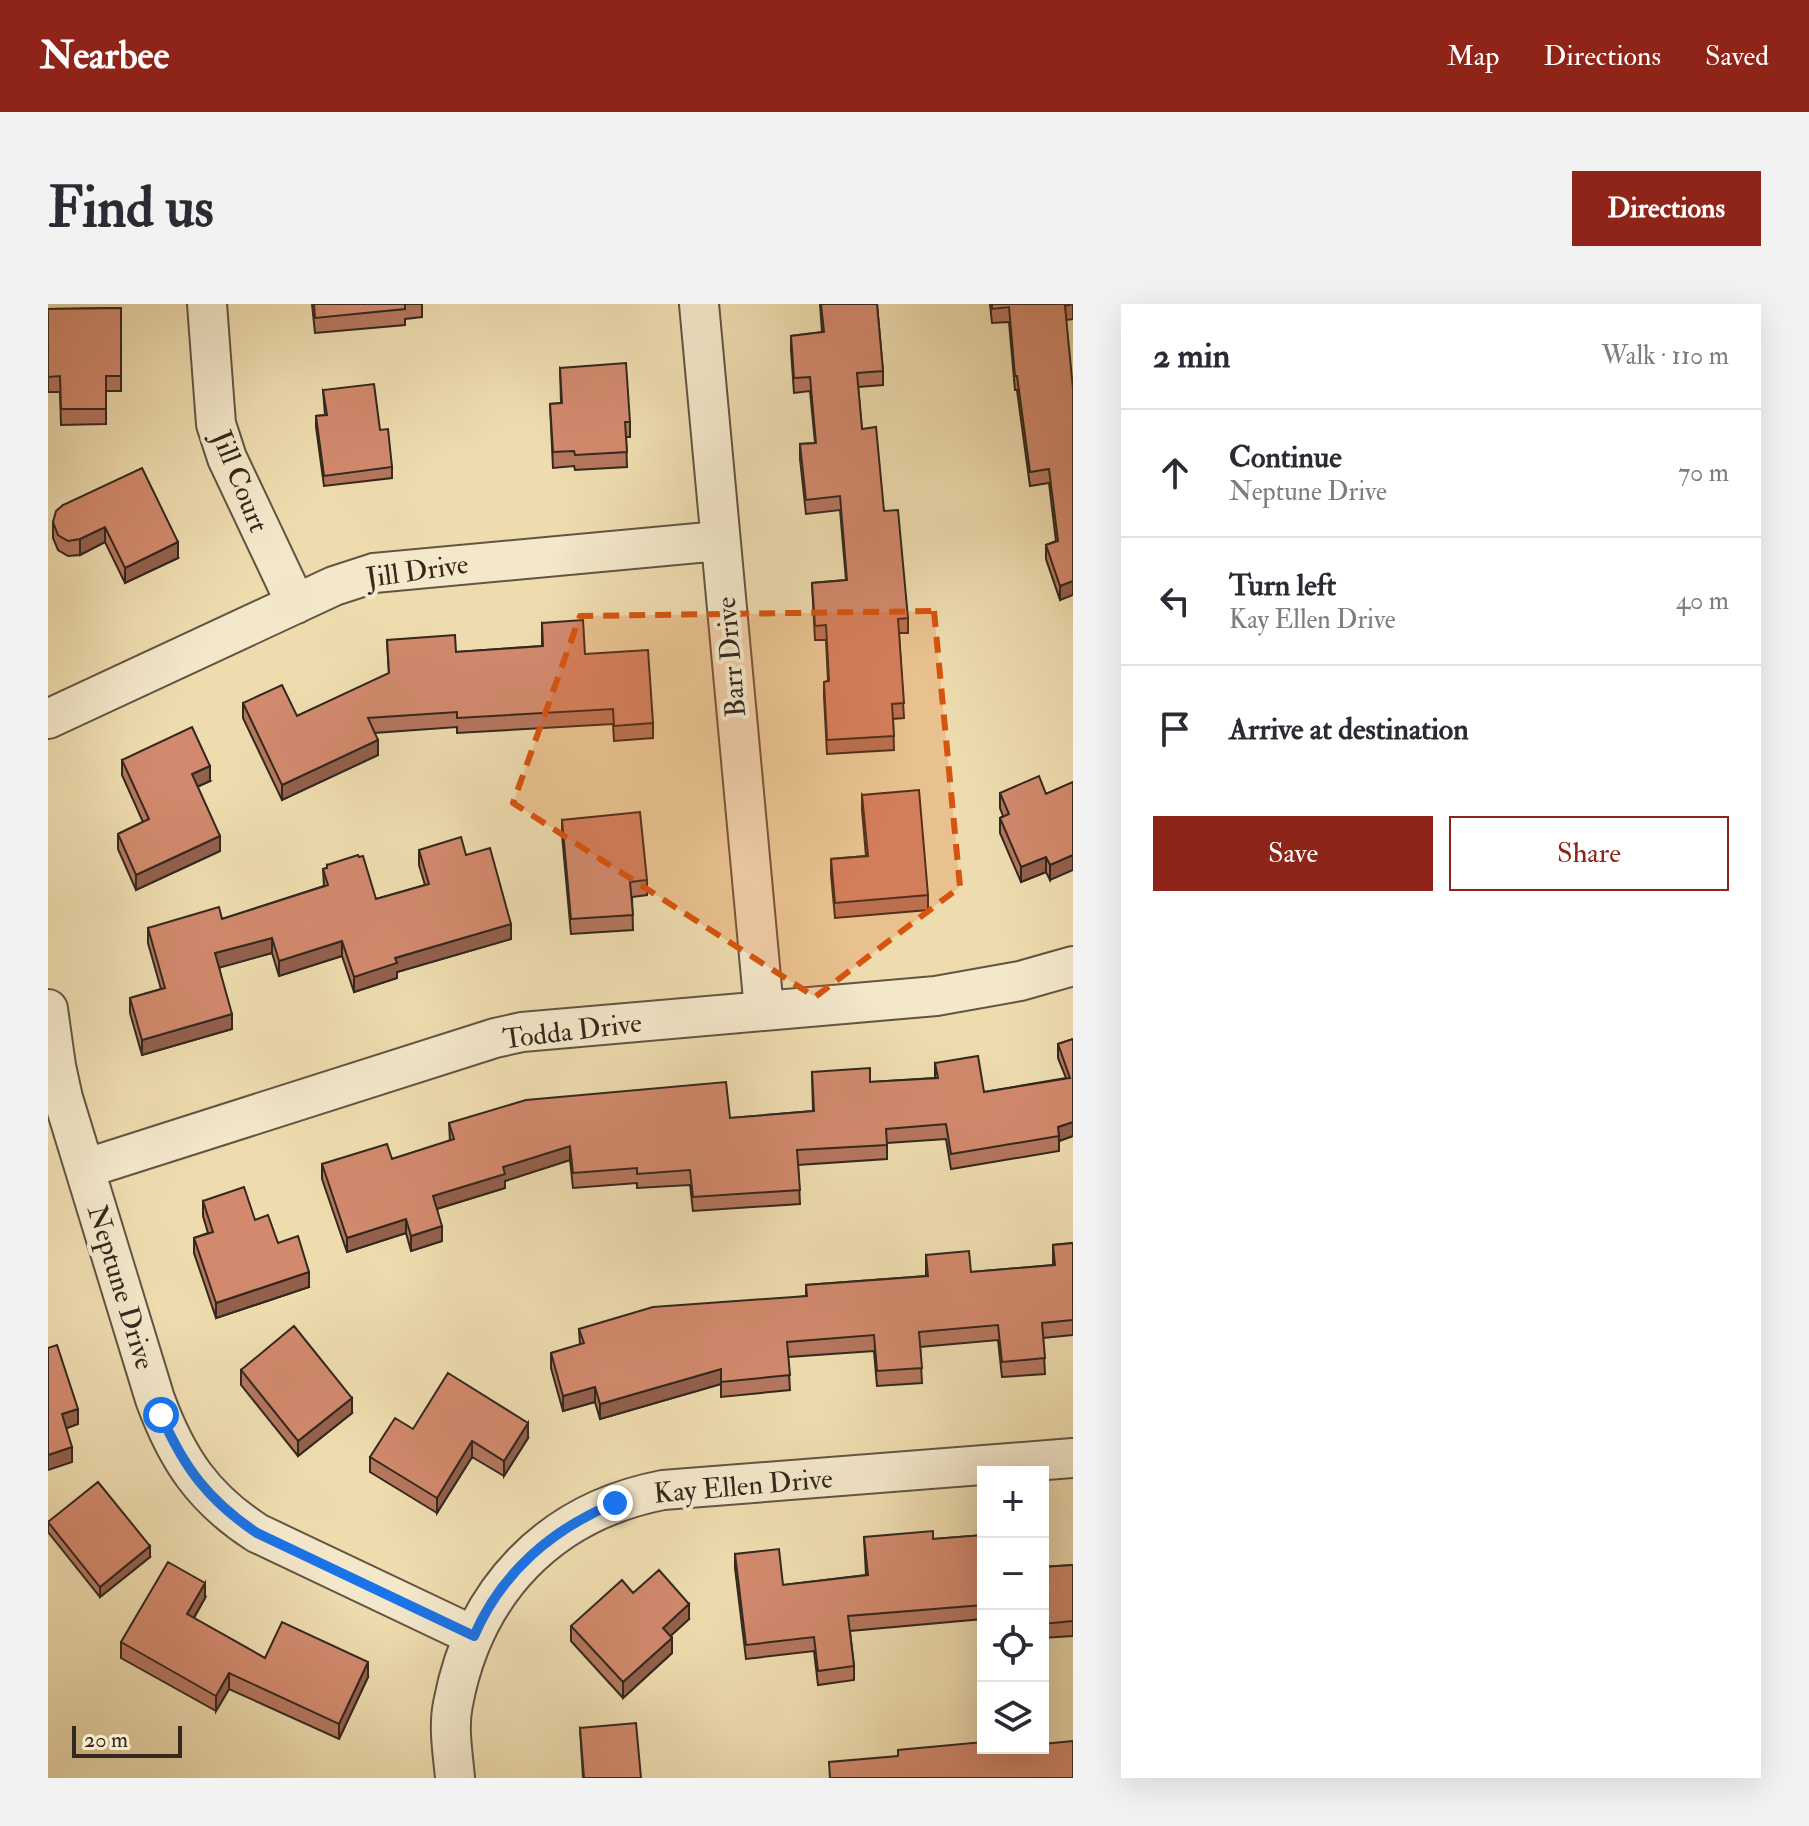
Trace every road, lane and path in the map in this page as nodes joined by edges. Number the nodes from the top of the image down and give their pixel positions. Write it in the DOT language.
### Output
graph roads {
  1 [pos="207,304"];
  2 [pos="699,304"];
  3 [pos="719,541"];
  4 [pos="296,604"];
  5 [pos="48,719"];
  6 [pos="1073,966"];
  7 [pos="48,1009"];
  8 [pos="764,1010"];
  9 [pos="87,1168"];
  10 [pos="1073,1458"];
  11 [pos="474,1636"];
  12 [pos="455,1778"];
  1 -- 4 [label="street, Jill Court"];
  2 -- 3 [label="street, Barr Drive"];
  3 -- 4 [label="street, Jill Drive"];
  3 -- 8 [label="street, Barr Drive"];
  4 -- 5 [label="street, Jill Drive"];
  6 -- 8 [label="street, Todda Drive"];
  7 -- 9 [label="street, Neptune Drive"];
  8 -- 9 [label="street, Todda Drive"];
  9 -- 11 [label="street, Neptune Drive"];
  10 -- 11 [label="street, Kay Ellen Drive"];
  11 -- 12 [label="street, Kay Ellen Drive"];
}
